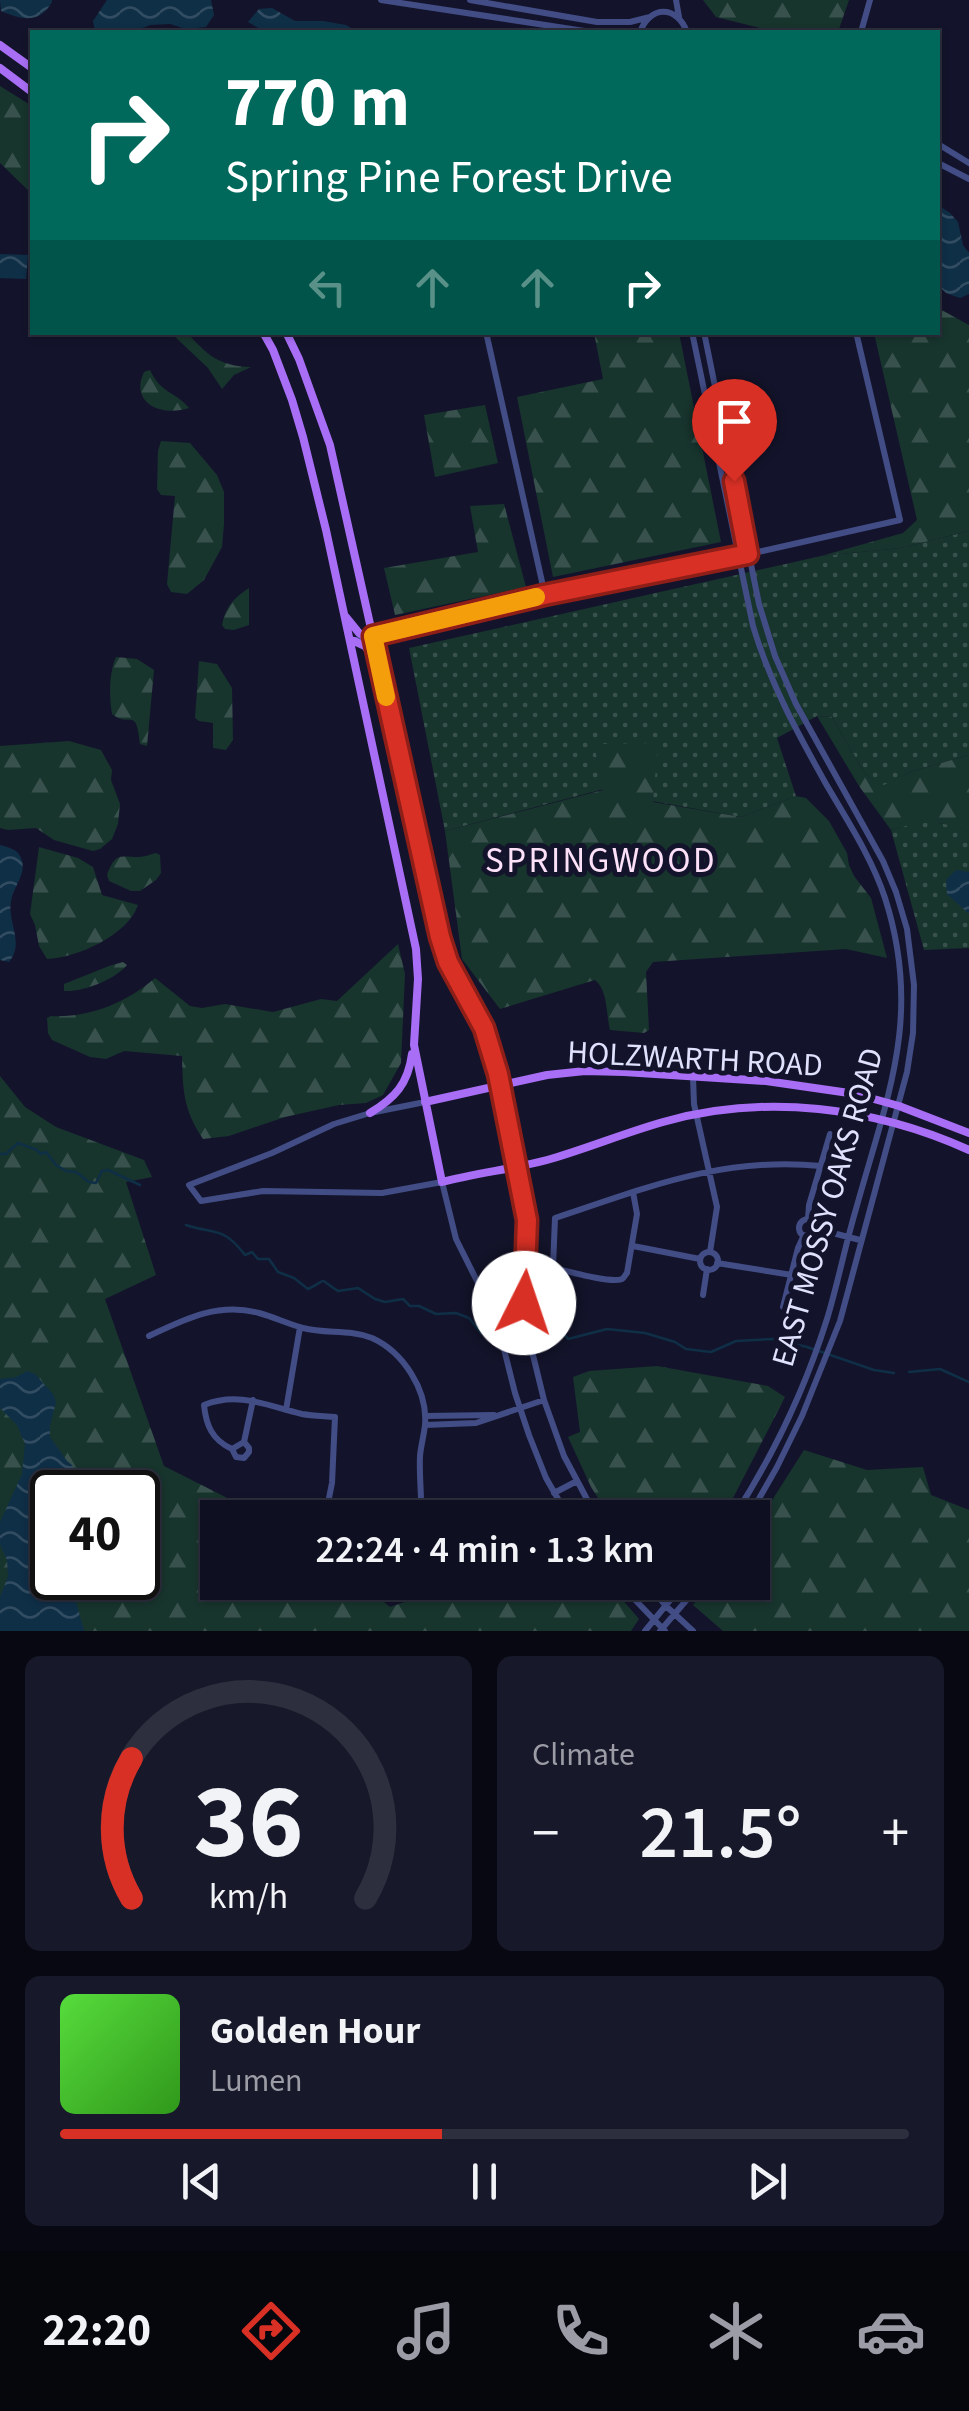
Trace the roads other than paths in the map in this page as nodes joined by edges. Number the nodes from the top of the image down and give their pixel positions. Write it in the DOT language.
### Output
graph roads {
  1 [pos="381,0"];
  2 [pos="470,0"];
  3 [pos="659,0"];
  4 [pos="676,0"];
  5 [pos="870,0"];
  6 [pos="651,16"];
  7 [pos="681,20"];
  8 [pos="577,30"];
  9 [pos="641,30"];
  10 [pos="686,30"];
  11 [pos="695,30"];
  12 [pos="862,30"];
  13 [pos="0,45"];
  14 [pos="30,67"];
  15 [pos="0,68"];
  16 [pos="30,90"];
  17 [pos="940,145"];
  18 [pos="969,163"];
  19 [pos="940,164"];
  20 [pos="969,179"];
  21 [pos="266,335"];
  22 [pos="288,335"];
  23 [pos="487,335"];
  24 [pos="693,335"];
  25 [pos="705,335"];
  26 [pos="857,335"];
  27 [pos="706,342"];
  28 [pos="695,345"];
  29 [pos="727,444"];
  30 [pos="716,446"];
  31 [pos="744,555"];
  32 [pos="544,595"];
  33 [pos="343,614"];
  34 [pos="370,637"];
  35 [pos="351,642"];
  36 [pos="380,666"];
  37 [pos="792,696"];
  38 [pos="780,701"];
  39 [pos="414,1045"];
  40 [pos="694,1076"];
  41 [pos="499,1086"];
  42 [pos="426,1102"];
  43 [pos="887,1102"];
  44 [pos="899,1106"];
  45 [pos="370,1114"];
  46 [pos="696,1114"];
  47 [pos="882,1121"];
  48 [pos="894,1123"];
  49 [pos="830,1134"];
  50 [pos="969,1134"];
  51 [pos="969,1150"];
  52 [pos="516,1166"];
  53 [pos="820,1166"];
  54 [pos="709,1170"];
  55 [pos="442,1182"];
  56 [pos="634,1192"];
  57 [pos="808,1219"];
  58 [pos="817,1230"];
  59 [pos="804,1235"];
  60 [pos="848,1236"];
  61 [pos="860,1240"];
  62 [pos="632,1246"];
  63 [pos="710,1252"];
  64 [pos="700,1259"];
  65 [pos="526,1262"];
  66 [pos="717,1263"];
  67 [pos="553,1267"];
  68 [pos="707,1269"];
  69 [pos="792,1275"];
  70 [pos="703,1295"];
  71 [pos="783,1307"];
  72 [pos="300,1327"];
  73 [pos="148,1336"];
  74 [pos="252,1400"];
  75 [pos="544,1400"];
  76 [pos="520,1408"];
  77 [pos="286,1410"];
  78 [pos="496,1415"];
  79 [pos="425,1416"];
  80 [pos="425,1425"];
  81 [pos="577,1481"];
  82 [pos="554,1493"];
  83 [pos="329,1500"];
  84 [pos="421,1500"];
  85 [pos="558,1500"];
  86 [pos="587,1500"];
  87 [pos="743,1500"];
  88 [pos="758,1500"];
  89 [pos="634,1600"];
  90 [pos="661,1600"];
  91 [pos="671,1600"];
  92 [pos="687,1600"];
  93 [pos="666,1606"];
  94 [pos="674,1615"];
  95 [pos="654,1622"];
  96 [pos="662,1630"];
  97 [pos="645,1631"];
  98 [pos="693,1631"];
  1 -- 8 [label="street"];
  2 -- 6 [label="street"];
  3 -- 6 [label="street"];
  4 -- 7 [label="street"];
  5 -- 12 [label="street"];
  6 -- 7 [label="street"];
  6 -- 9 [label="street"];
  7 -- 10 [label="street"];
  7 -- 11 [label="street"];
  13 -- 14 [label="main road"];
  15 -- 16 [label="main road"];
  17 -- 18 [label="street"];
  19 -- 20 [label="street"];
  21 -- 33 [label="main road"];
  22 -- 34 [label="main road"];
  23 -- 32 [label="street"];
  24 -- 28 [label="street, EAST MOSSY OAKS ROAD"];
  25 -- 27 [label="street, EAST MOSSY OAKS ROAD"];
  26 -- 31 [label="street"];
  27 -- 28 [label="street"];
  27 -- 29 [label="street, EAST MOSSY OAKS ROAD"];
  28 -- 30 [label="street, EAST MOSSY OAKS ROAD"];
  29 -- 30 [label="street"];
  29 -- 31 [label="street, EAST MOSSY OAKS ROAD"];
  30 -- 31 [label="street, EAST MOSSY OAKS ROAD"];
  31 -- 32 [label="street"];
  31 -- 37 [label="street, EAST MOSSY OAKS ROAD"];
  31 -- 38 [label="street, EAST MOSSY OAKS ROAD"];
  32 -- 34 [label="street"];
  33 -- 34 [label="main road"];
  33 -- 35 [label="main road"];
  34 -- 35 [label="street"];
  34 -- 36 [label="main road"];
  35 -- 36 [label="main road"];
  35 -- 39 [label="main road"];
  36 -- 41 [label="main road"];
  37 -- 38 [label="street"];
  37 -- 44 [label="street, EAST MOSSY OAKS ROAD"];
  38 -- 43 [label="street, EAST MOSSY OAKS ROAD"];
  39 -- 42 [label="main road"];
  39 -- 45 [label="main road"];
  40 -- 41 [label="main road, HOLZWARTH ROAD"];
  40 -- 43 [label="main road, HOLZWARTH ROAD"];
  40 -- 46 [label="street"];
  41 -- 42 [label="main road, HOLZWARTH ROAD"];
  41 -- 52 [label="main road"];
  42 -- 45 [label="street, HOLZWARTH ROAD"];
  42 -- 55 [label="main road"];
  43 -- 44 [label="main road, HOLZWARTH ROAD"];
  43 -- 47 [label="street, EAST MOSSY OAKS ROAD"];
  44 -- 48 [label="street, EAST MOSSY OAKS ROAD"];
  44 -- 50 [label="main road, HOLZWARTH ROAD"];
  45 -- 55 [label="street, HOLZWARTH ROAD"];
  46 -- 47 [label="main road, HOLZWARTH ROAD"];
  46 -- 52 [label="main road, HOLZWARTH ROAD"];
  46 -- 54 [label="street"];
  47 -- 48 [label="main road, HOLZWARTH ROAD"];
  47 -- 60 [label="street, EAST MOSSY OAKS ROAD"];
  48 -- 51 [label="main road, HOLZWARTH ROAD"];
  48 -- 61 [label="street, EAST MOSSY OAKS ROAD"];
  49 -- 53 [label="street"];
  52 -- 55 [label="main road, HOLZWARTH ROAD"];
  52 -- 65 [label="street"];
  53 -- 54 [label="street"];
  53 -- 57 [label="street"];
  54 -- 56 [label="street"];
  54 -- 63 [label="street"];
  55 -- 76 [label="street"];
  56 -- 62 [label="street"];
  56 -- 67 [label="street"];
  57 -- 58 [label="street"];
  57 -- 59 [label="street"];
  58 -- 59 [label="street"];
  58 -- 60 [label="street"];
  59 -- 69 [label="street"];
  60 -- 61 [label="street"];
  60 -- 87 [label="street, EAST MOSSY OAKS ROAD"];
  61 -- 88 [label="street, EAST MOSSY OAKS ROAD"];
  62 -- 64 [label="street"];
  62 -- 67 [label="street"];
  63 -- 64 [label="street"];
  63 -- 66 [label="street"];
  64 -- 68 [label="street"];
  65 -- 67 [label="street"];
  65 -- 75 [label="street"];
  66 -- 68 [label="street"];
  66 -- 69 [label="street"];
  68 -- 70 [label="street"];
  69 -- 71 [label="street"];
  72 -- 73 [label="street"];
  72 -- 77 [label="street"];
  72 -- 79 [label="street"];
  74 -- 74 [label="street"];
  74 -- 77 [label="street"];
  75 -- 76 [label="street"];
  75 -- 81 [label="street"];
  76 -- 78 [label="street"];
  76 -- 82 [label="street"];
  77 -- 83 [label="street"];
  78 -- 79 [label="street"];
  78 -- 80 [label="street"];
  79 -- 80 [label="street"];
  80 -- 84 [label="street"];
  81 -- 82 [label="street"];
  81 -- 86 [label="street"];
  82 -- 85 [label="street"];
  89 -- 95 [label="street"];
  90 -- 93 [label="street"];
  91 -- 93 [label="street"];
  92 -- 94 [label="street"];
  93 -- 94 [label="street"];
  93 -- 95 [label="street"];
  94 -- 96 [label="street"];
  94 -- 98 [label="street"];
  95 -- 96 [label="street"];
  95 -- 97 [label="street"];
}
